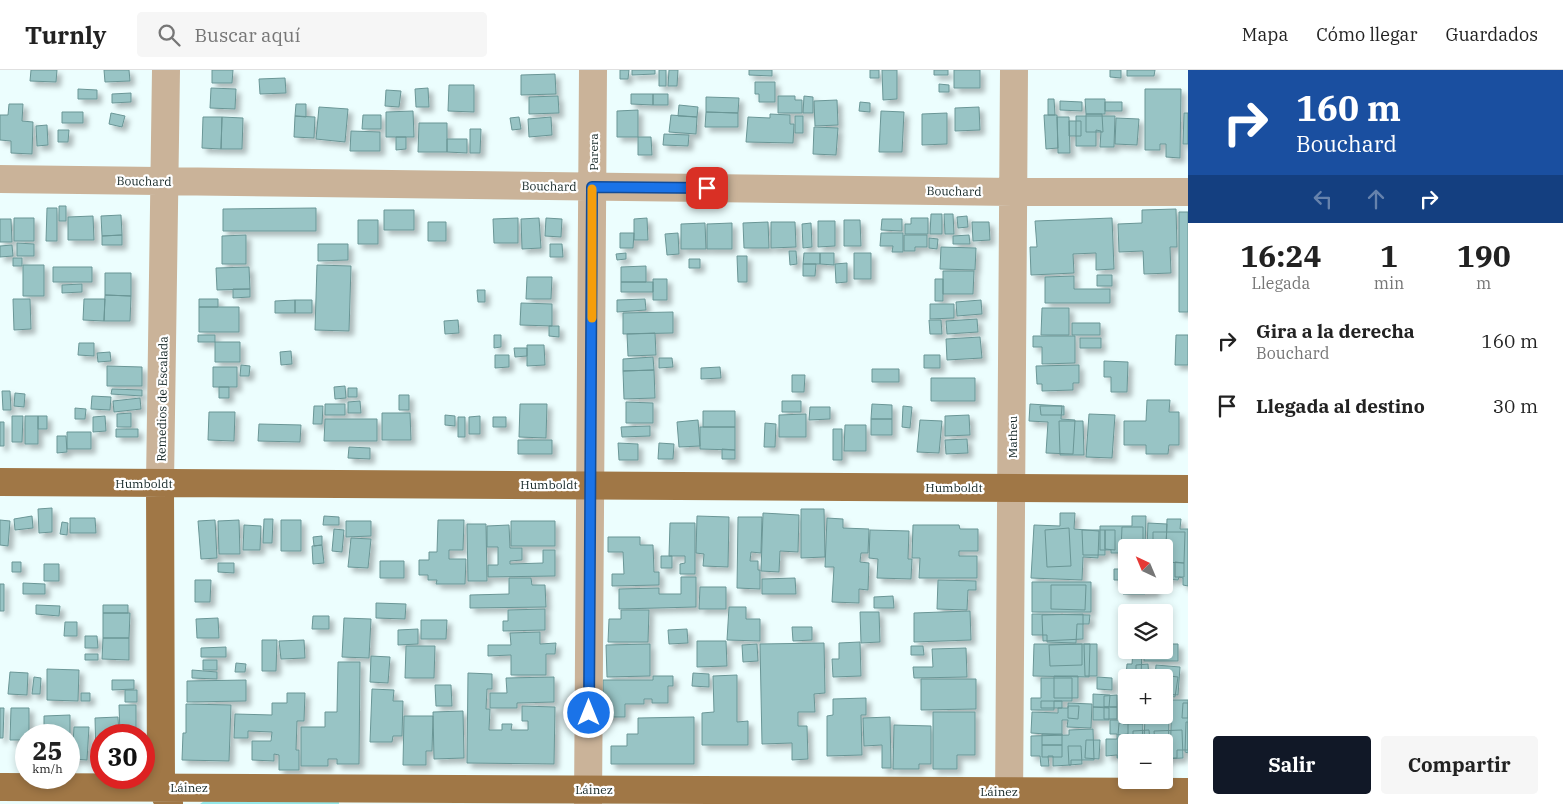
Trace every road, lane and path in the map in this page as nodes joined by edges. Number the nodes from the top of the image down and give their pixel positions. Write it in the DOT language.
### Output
graph roads {
  1 [pos="166,70"];
  2 [pos="593,70"];
  3 [pos="1014,70"];
  4 [pos="0,180"];
  5 [pos="165,181"];
  6 [pos="592,187"];
  7 [pos="1013,192"];
  8 [pos="1188,192"];
  9 [pos="0,482"];
  10 [pos="160,483"];
  11 [pos="590,485"];
  12 [pos="1012,488"];
  13 [pos="1188,489"];
  14 [pos="0,787"];
  15 [pos="427,788"];
  16 [pos="1188,792"];
  17 [pos="588,797"];
  18 [pos="160,798"];
  19 [pos="1009,798"];
  20 [pos="378,804"];
  1 -- 5 [label="street, Remedios de Escalada"];
  2 -- 6 [label="street, Parera"];
  3 -- 7 [label="street, Matheu"];
  4 -- 5 [label="street, Bouchard"];
  5 -- 6 [label="street, Bouchard"];
  5 -- 10 [label="street, Remedios de Escalada"];
  6 -- 7 [label="street, Bouchard"];
  6 -- 11 [label="street, Parera"];
  7 -- 8 [label="street, Bouchard"];
  7 -- 12 [label="street, Matheu"];
  9 -- 10 [label="main road, Humboldt"];
  10 -- 11 [label="main road, Humboldt"];
  10 -- 18 [label="main road, Remedios de Escalada"];
  11 -- 12 [label="main road, Humboldt"];
  11 -- 17 [label="street, Parera"];
  12 -- 13 [label="main road, Humboldt"];
  12 -- 19 [label="street, Matheu"];
  14 -- 18 [label="main road, Láinez"];
  15 -- 17 [label="main road, Láinez"];
  15 -- 18 [label="main road, Láinez"];
  15 -- 20 [label="main road"];
  16 -- 19 [label="main road, Láinez"];
  17 -- 19 [label="main road, Láinez"];
}
